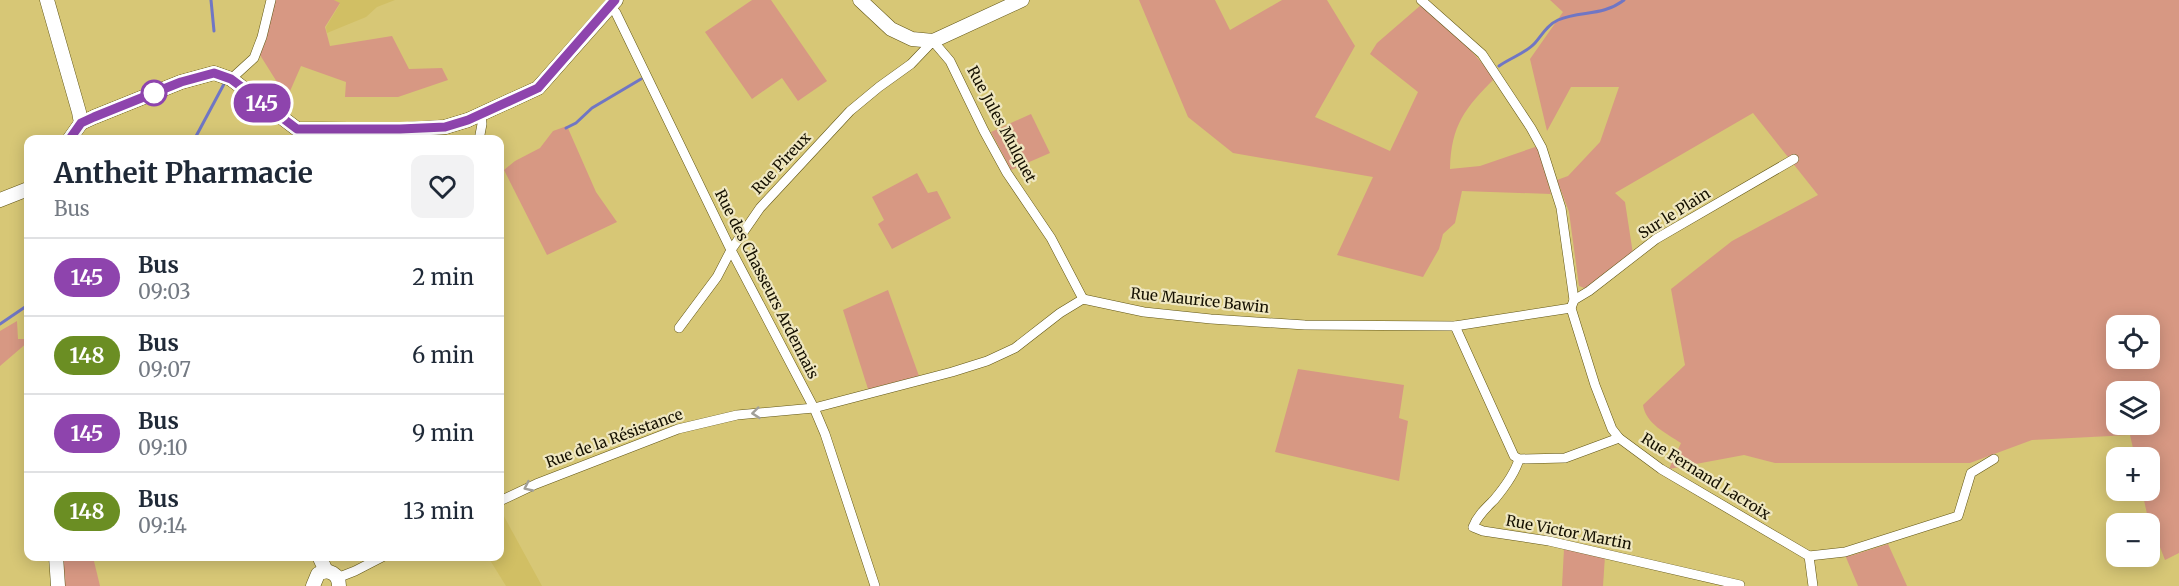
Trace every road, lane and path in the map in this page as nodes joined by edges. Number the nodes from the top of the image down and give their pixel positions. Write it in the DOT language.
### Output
graph roads {
  1 [pos="47,0"];
  2 [pos="271,0"];
  3 [pos="860,0"];
  4 [pos="1022,0"];
  5 [pos="1421,0"];
  6 [pos="613,3"];
  7 [pos="933,41"];
  8 [pos="231,79"];
  9 [pos="481,115"];
  10 [pos="81,123"];
  11 [pos="297,134"];
  12 [pos="73,135"];
  13 [pos="480,135"];
  14 [pos="1794,159"];
  15 [pos="24,191"];
  16 [pos="0,200"];
  17 [pos="731,250"];
  18 [pos="1083,299"];
  19 [pos="1573,304"];
  20 [pos="1455,326"];
  21 [pos="679,328"];
  22 [pos="814,408"];
  23 [pos="1618,438"];
  24 [pos="1519,459"];
  25 [pos="1994,459"];
  26 [pos="504,499"];
  27 [pos="1809,556"];
  28 [pos="56,561"];
  29 [pos="322,561"];
  30 [pos="375,561"];
  31 [pos="334,578"];
  32 [pos="1740,585"];
  33 [pos="58,586"];
  34 [pos="313,586"];
  35 [pos="875,586"];
  36 [pos="1814,586"];
  1 -- 10 [label="street"];
  2 -- 8 [label="street"];
  3 -- 7 [label="street"];
  4 -- 7 [label="street"];
  5 -- 19 [label="street, Rue Fernand Lacroix"];
  6 -- 9 [label="street"];
  6 -- 17 [label="street, Rue des Chasseurs Ardennais"];
  7 -- 17 [label="street, Rue Pireux"];
  7 -- 18 [label="street, Rue Jules Mulquet"];
  8 -- 10 [label="street"];
  8 -- 11 [label="street"];
  9 -- 11 [label="street"];
  9 -- 13 [label="street"];
  10 -- 12 [label="street"];
  14 -- 19 [label="street, Sur le Plain"];
  15 -- 16 [label="street"];
  17 -- 21 [label="street, Rue Pireux"];
  17 -- 22 [label="street, Rue des Chasseurs Ardennais"];
  18 -- 20 [label="street, Rue Maurice Bawin"];
  18 -- 22 [label="street"];
  19 -- 20 [label="street, Rue Maurice Bawin"];
  19 -- 23 [label="street, Rue Fernand Lacroix"];
  20 -- 24 [label="street"];
  22 -- 26 [label="street, Rue de la Résistance, one-way"];
  22 -- 35 [label="street, Rue des Chasseurs Ardennais"];
  23 -- 24 [label="street"];
  23 -- 27 [label="street, Rue Fernand Lacroix"];
  24 -- 32 [label="street, Rue Victor Martin"];
  25 -- 27 [label="street"];
  27 -- 36 [label="street"];
  28 -- 33 [label="street"];
  29 -- 31 [label="street"];
  30 -- 31 [label="street"];
  31 -- 34 [label="street"];
}
